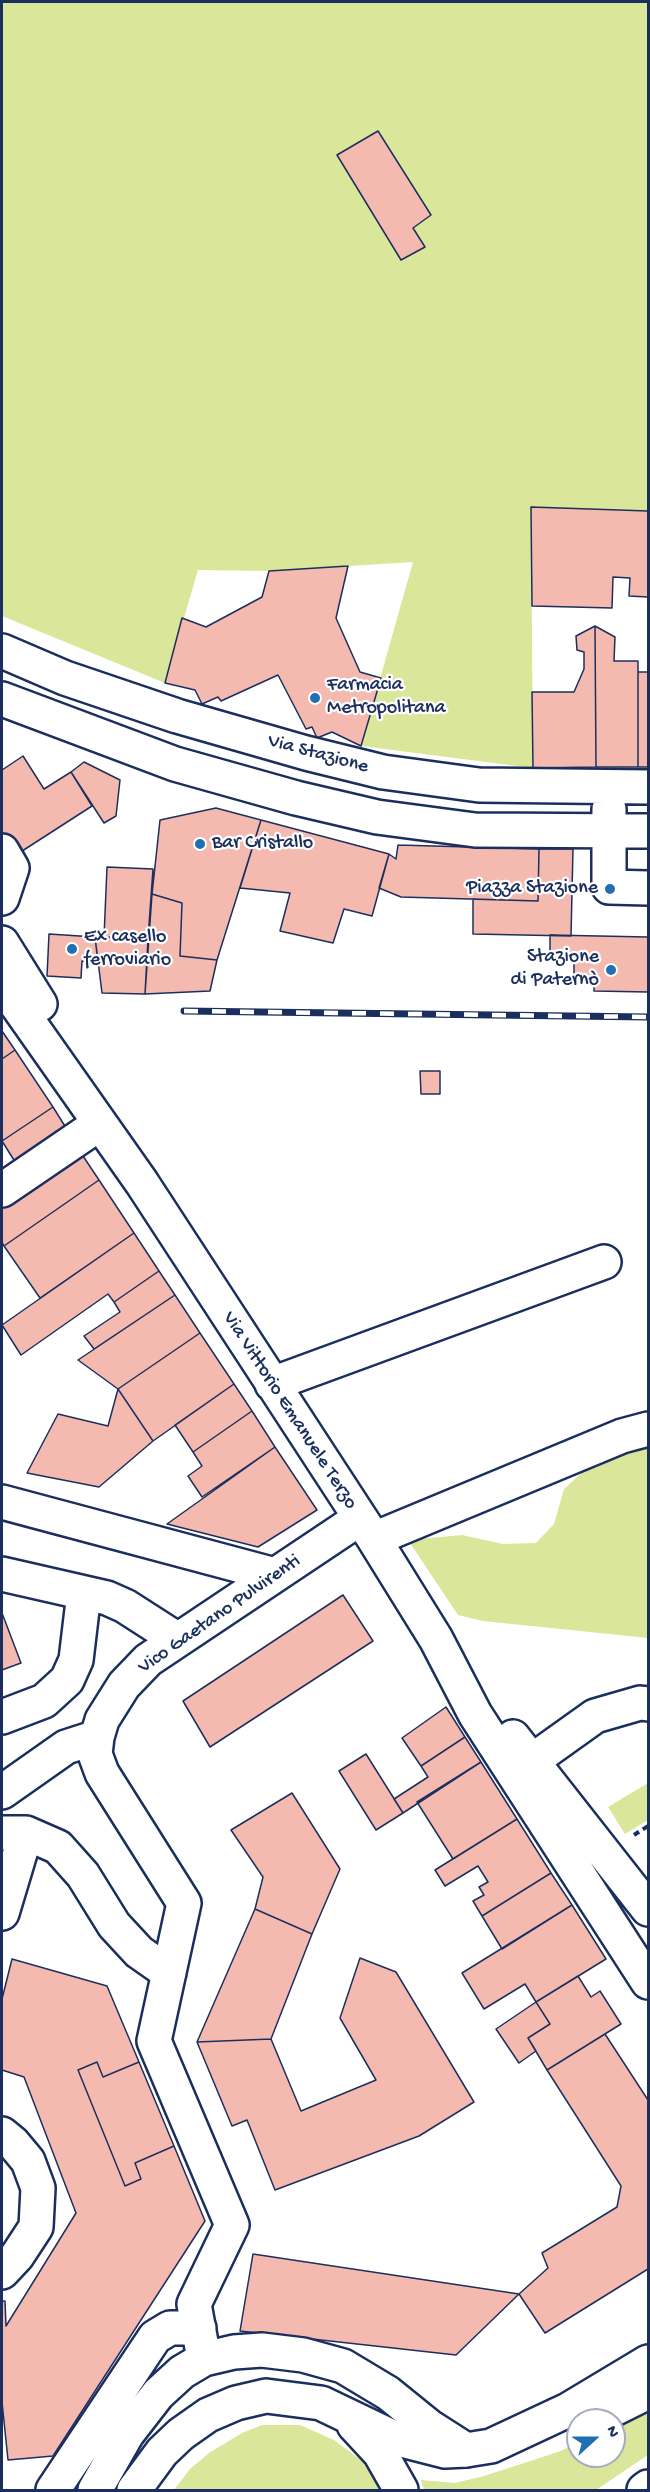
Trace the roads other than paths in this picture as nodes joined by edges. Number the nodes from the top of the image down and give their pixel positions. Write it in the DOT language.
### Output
graph roads {
  1 [pos="2,651"];
  2 [pos="2,699"];
  3 [pos="610,786"];
  4 [pos="648,787"];
  5 [pos="609,831"];
  6 [pos="648,831"];
  7 [pos="648,888"];
  8 [pos="2,943"];
  9 [pos="2,984"];
  10 [pos="99,1124"];
  11 [pos="6,1177"];
  12 [pos="142,1183"];
  13 [pos="604,1262"];
  14 [pos="272,1384"];
  15 [pos="648,1429"];
  16 [pos="2,1502"];
  17 [pos="366,1529"];
  18 [pos="2,1574"];
  19 [pos="275,1575"];
  20 [pos="84,1593"];
  21 [pos="436,1639"];
  22 [pos="178,1640"];
  23 [pos="648,1704"];
  24 [pos="2,1717"];
  25 [pos="97,1737"];
  26 [pos="532,1761"];
  27 [pos="2,1792"];
  28 [pos="14,1833"];
  29 [pos="648,1909"];
  30 [pos="2,1914"];
  31 [pos="169,1973"];
  32 [pos="648,1982"];
  33 [pos="2,2134"];
  34 [pos="2,2272"];
  35 [pos="201,2343"];
  36 [pos="648,2362"];
  37 [pos="648,2392"];
  38 [pos="615,2408"];
  39 [pos="343,2412"];
  40 [pos="566,2430"];
  41 [pos="479,2448"];
  42 [pos="648,2487"];
  43 [pos="53,2490"];
  44 [pos="95,2490"];
  45 [pos="134,2490"];
  46 [pos="402,2490"];
  47 [pos="644,2490"];
  1 -- 3 [label="street, Via Stazione"];
  2 -- 5 [label="street"];
  3 -- 4 [label="street, Via Stazione"];
  3 -- 5 [label="street"];
  5 -- 6 [label="street"];
  5 -- 7 [label="street"];
  8 -- 12 [label="street"];
  9 -- 10 [label="street"];
  10 -- 11 [label="street"];
  10 -- 12 [label="street"];
  12 -- 14 [label="street, Via Vittorio Emanuele Terzo"];
  13 -- 14 [label="street"];
  14 -- 17 [label="street, Via Vittorio Emanuele Terzo"];
  15 -- 17 [label="street, Vico Gaetano Pulvirenti"];
  16 -- 19 [label="street"];
  17 -- 19 [label="street, Vico Gaetano Pulvirenti"];
  17 -- 21 [label="street, Via Vittorio Emanuele Terzo"];
  18 -- 20 [label="street"];
  19 -- 22 [label="street, Vico Gaetano Pulvirenti"];
  20 -- 22 [label="street"];
  20 -- 24 [label="street"];
  21 -- 26 [label="street"];
  21 -- 32 [label="street"];
  22 -- 25 [label="street, Vico Gaetano Pulvirenti"];
  23 -- 26 [label="street"];
  25 -- 27 [label="street"];
  25 -- 31 [label="street, Vico Gaetano Pulvirenti"];
  26 -- 29 [label="street"];
  28 -- 30 [label="street"];
  28 -- 31 [label="street"];
  31 -- 35 [label="street, Vico Gaetano Pulvirenti"];
  33 -- 34 [label="street"];
  35 -- 41 [label="street"];
  35 -- 43 [label="street"];
  35 -- 44 [label="street"];
  36 -- 41 [label="street"];
  37 -- 38 [label="street"];
  39 -- 41 [label="street"];
  39 -- 45 [label="street"];
  39 -- 46 [label="street"];
  40 -- 41 [label="street"];
  42 -- 47 [label="street"];
}
